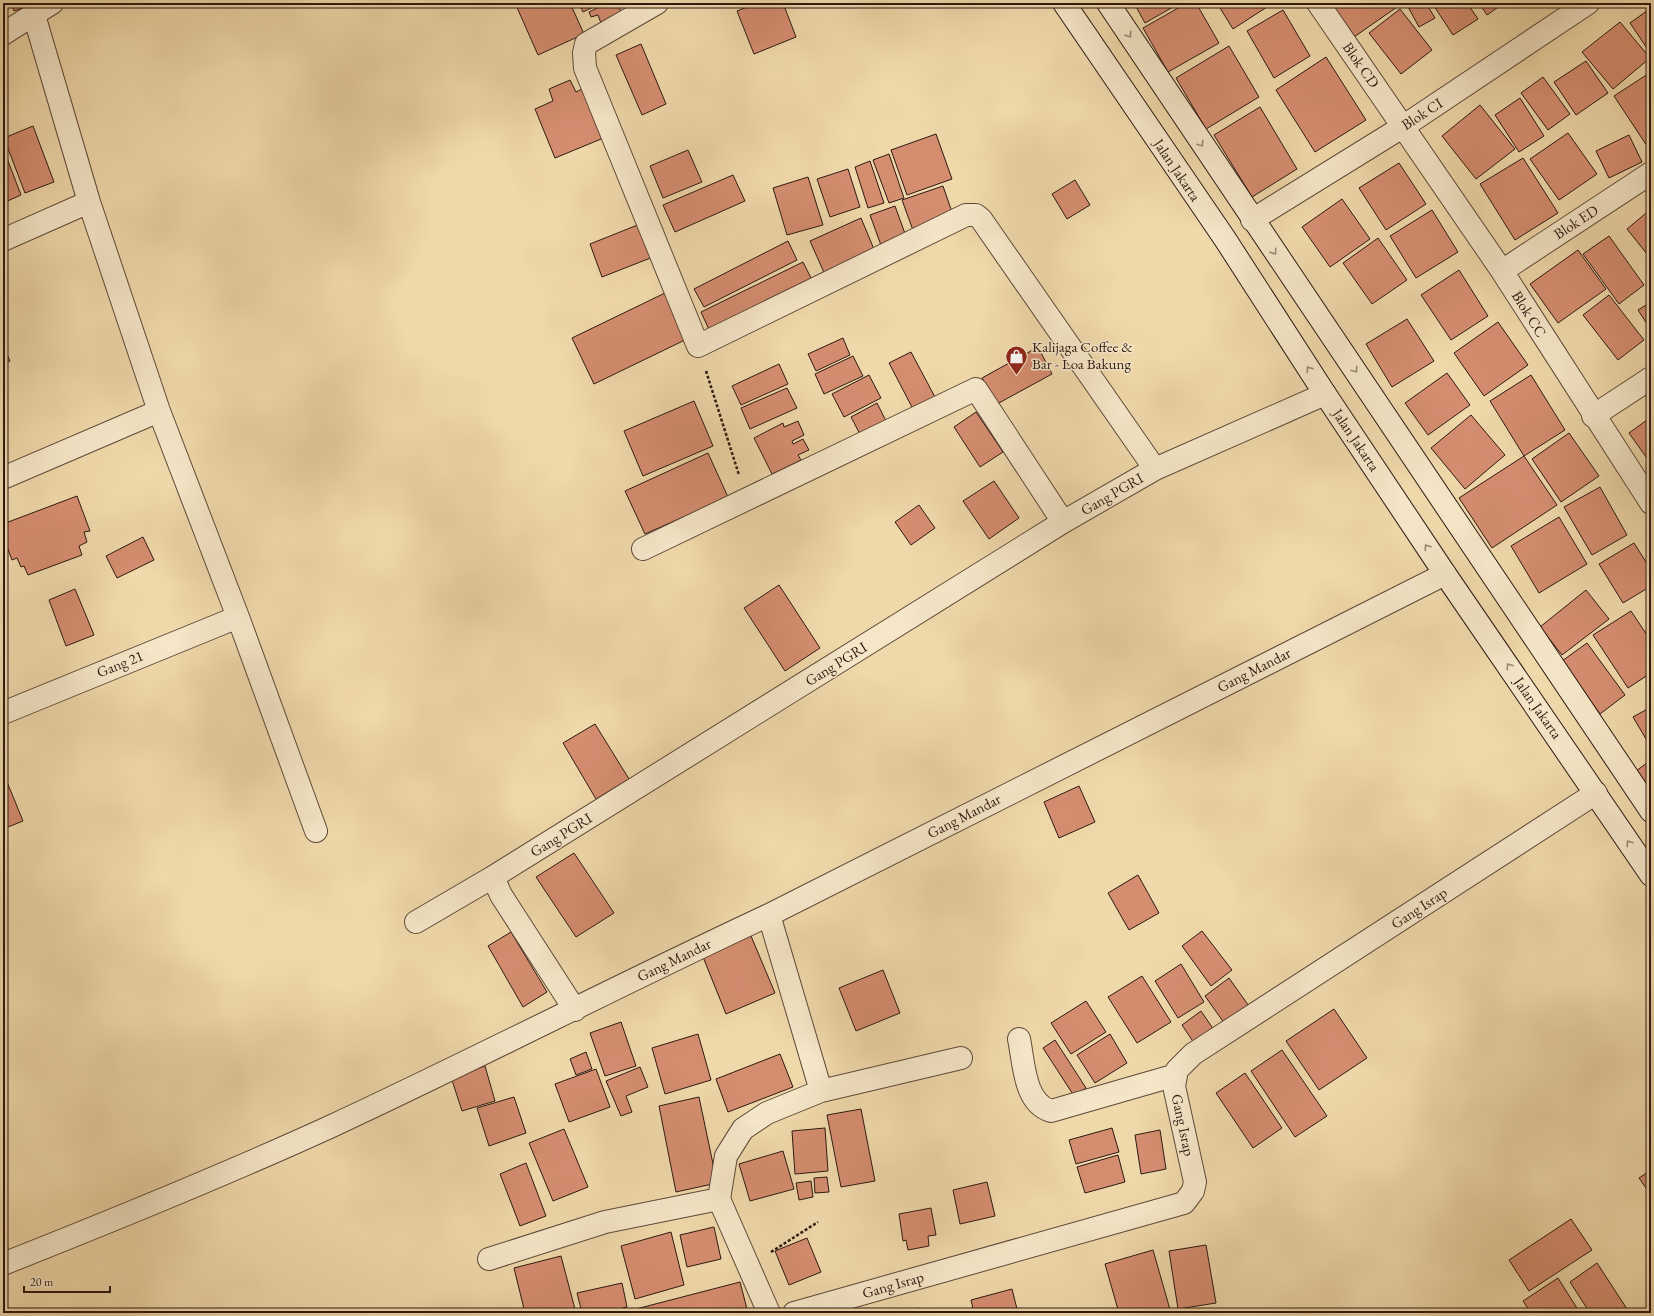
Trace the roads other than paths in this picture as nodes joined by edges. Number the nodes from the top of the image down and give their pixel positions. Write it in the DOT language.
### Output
graph roads {
  1 [pos="657,3"];
  2 [pos="1064,3"];
  3 [pos="1108,3"];
  4 [pos="1318,3"];
  5 [pos="1588,3"];
  6 [pos="43,9"];
  7 [pos="3,34"];
  8 [pos="1404,126"];
  9 [pos="1651,173"];
  10 [pos="89,202"];
  11 [pos="1252,220"];
  12 [pos="1225,239"];
  13 [pos="3,240"];
  14 [pos="1502,271"];
  15 [pos="1651,378"];
  16 [pos="1325,394"];
  17 [pos="159,411"];
  18 [pos="1594,416"];
  19 [pos="1155,468"];
  20 [pos="3,478"];
  21 [pos="1651,503"];
  22 [pos="1064,522"];
  23 [pos="642,549"];
  24 [pos="1445,574"];
  25 [pos="238,617"];
  26 [pos="3,713"];
  27 [pos="1596,793"];
  28 [pos="1651,811"];
  29 [pos="316,831"];
  30 [pos="1651,875"];
  31 [pos="493,877"];
  32 [pos="769,915"];
  33 [pos="416,922"];
  34 [pos="574,1010"];
  35 [pos="1019,1039"];
  36 [pos="961,1058"];
  37 [pos="1176,1075"];
  38 [pos="821,1091"];
  39 [pos="718,1199"];
  40 [pos="489,1259"];
  41 [pos="3,1264"];
  42 [pos="769,1313"];
  43 [pos="794,1313"];
  1 -- 19 [label="street"];
  2 -- 12 [label="street, Jalan Jakarta"];
  3 -- 11 [label="street, one-way"];
  4 -- 8 [label="street, Blok CD"];
  5 -- 8 [label="street, Blok CI"];
  6 -- 7 [label="street"];
  6 -- 10 [label="street"];
  8 -- 11 [label="street, Blok CI"];
  8 -- 14 [label="street, Blok CC"];
  9 -- 14 [label="street, Blok ED"];
  10 -- 13 [label="street"];
  10 -- 17 [label="street"];
  11 -- 12 [label="street, Blok CI"];
  11 -- 28 [label="street, one-way"];
  16 -- 12 [label="street, Jalan Jakarta, one-way"];
  14 -- 18 [label="street, Blok CC"];
  15 -- 18 [label="street"];
  16 -- 19 [label="street, Gang PGRI"];
  24 -- 16 [label="street, Jalan Jakarta, one-way"];
  17 -- 20 [label="street"];
  17 -- 25 [label="street"];
  18 -- 21 [label="street, Blok CC"];
  19 -- 22 [label="street, Gang PGRI"];
  22 -- 23 [label="street"];
  22 -- 31 [label="street, Gang PGRI"];
  27 -- 24 [label="street, Jalan Jakarta, one-way"];
  24 -- 32 [label="street, Gang Mandar"];
  25 -- 26 [label="street, Gang 21"];
  25 -- 29 [label="street"];
  30 -- 27 [label="street, Jalan Jakarta, one-way"];
  27 -- 37 [label="street, Gang Israp"];
  31 -- 33 [label="street, Gang PGRI"];
  31 -- 34 [label="street"];
  32 -- 34 [label="street, Gang Mandar"];
  32 -- 38 [label="street"];
  34 -- 41 [label="street, Gang Mandar"];
  35 -- 37 [label="street"];
  36 -- 38 [label="street"];
  37 -- 43 [label="street, Gang Israp"];
  38 -- 39 [label="street"];
  39 -- 40 [label="street"];
  39 -- 42 [label="street"];
}
